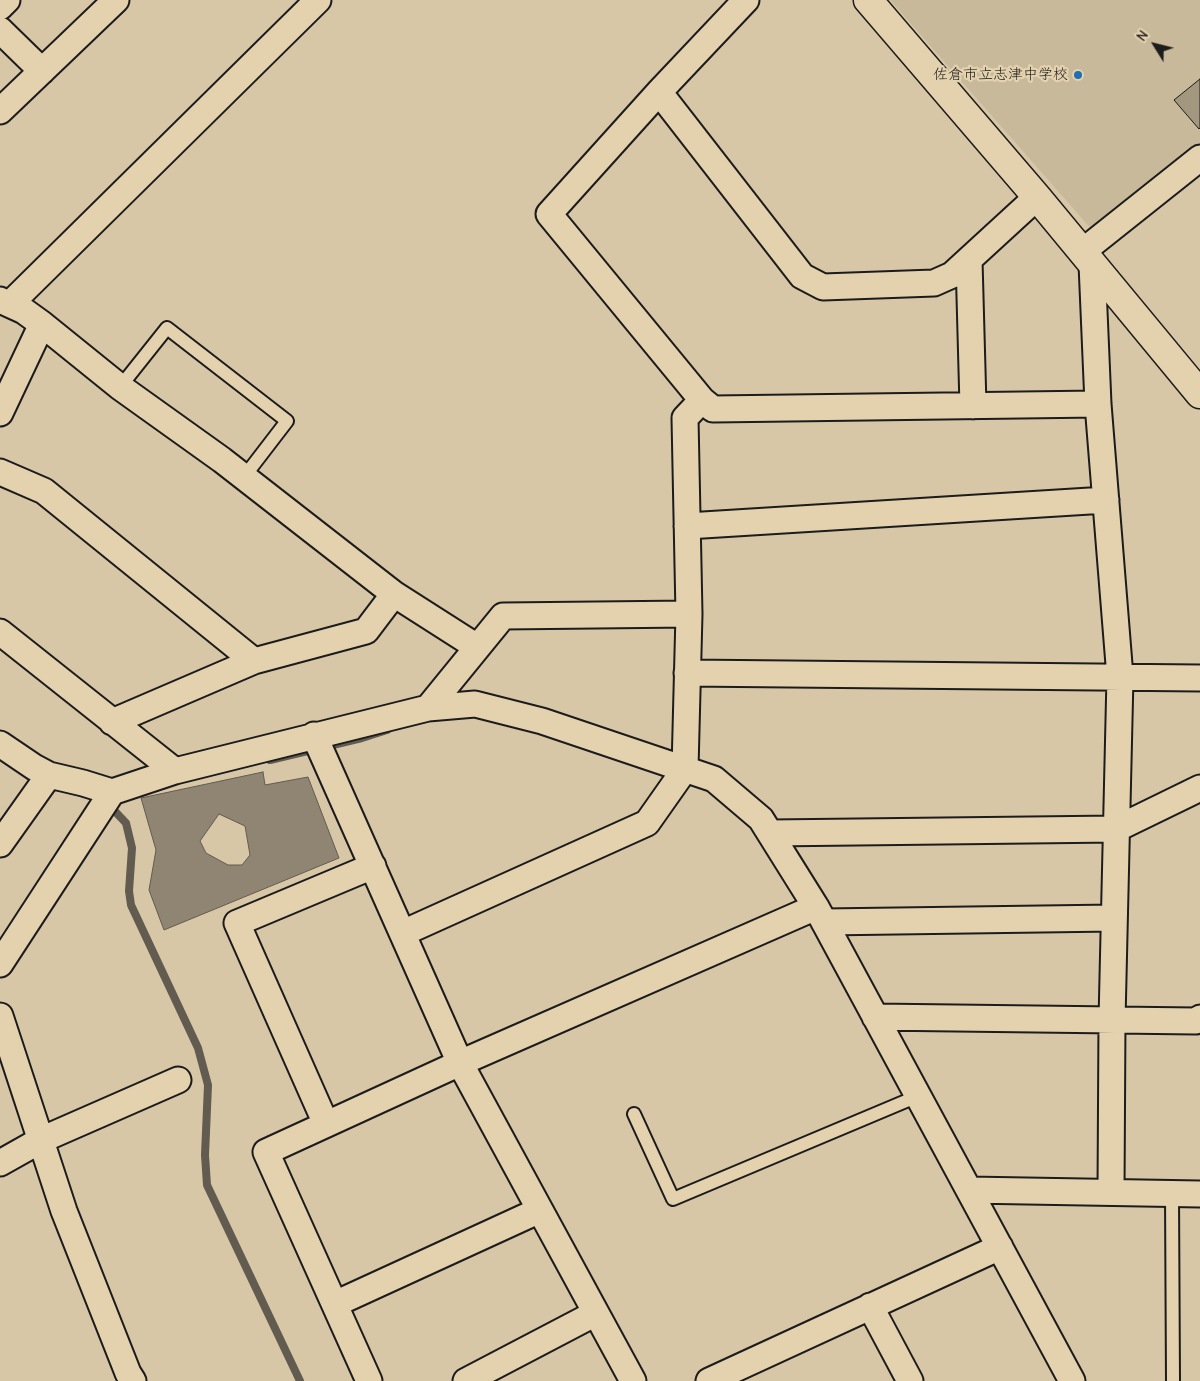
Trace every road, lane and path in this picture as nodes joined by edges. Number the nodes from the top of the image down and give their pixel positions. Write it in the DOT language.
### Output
graph roads {
  1 [pos="7,0"];
  2 [pos="116,0"];
  3 [pos="746,0"];
  4 [pos="868,0"];
  5 [pos="306,3"];
  6 [pos="0,7"];
  7 [pos="0,30"];
  8 [pos="42,71"];
  9 [pos="659,92"];
  10 [pos="0,111"];
  11 [pos="1200,158"];
  12 [pos="1037,197"];
  13 [pos="1087,258"];
  14 [pos="969,260"];
  15 [pos="5,302"];
  16 [pos="42,324"];
  17 [pos="120,387"];
  18 [pos="1200,394"];
  19 [pos="702,400"];
  20 [pos="1098,404"];
  21 [pos="973,406"];
  22 [pos="0,413"];
  23 [pos="0,472"];
  24 [pos="244,477"];
  25 [pos="1106,500"];
  26 [pos="687,526"];
  27 [pos="394,594"];
  28 [pos="689,614"];
  29 [pos="0,632"];
  30 [pos="477,647"];
  31 [pos="254,661"];
  32 [pos="687,673"];
  33 [pos="1120,678"];
  34 [pos="1200,678"];
  35 [pos="428,708"];
  36 [pos="112,722"];
  37 [pos="314,736"];
  38 [pos="0,744"];
  39 [pos="685,770"];
  40 [pos="175,771"];
  41 [pos="49,775"];
  42 [pos="1200,788"];
  43 [pos="112,792"];
  44 [pos="1116,829"];
  45 [pos="770,833"];
  46 [pos="0,844"];
  47 [pos="372,866"];
  48 [pos="820,915"];
  49 [pos="1114,918"];
  50 [pos="402,933"];
  51 [pos="0,964"];
  52 [pos="0,1016"];
  53 [pos="875,1017"];
  54 [pos="1200,1018"];
  55 [pos="1112,1020"];
  56 [pos="460,1063"];
  57 [pos="178,1080"];
  58 [pos="918,1096"];
  59 [pos="634,1114"];
  60 [pos="326,1124"];
  61 [pos="41,1140"];
  62 [pos="0,1163"];
  63 [pos="969,1190"];
  64 [pos="1111,1192"];
  65 [pos="1172,1194"];
  66 [pos="1200,1194"];
  67 [pos="540,1210"];
  68 [pos="1000,1247"];
  69 [pos="335,1304"];
  70 [pos="870,1306"];
  71 [pos="596,1313"];
  72 [pos="133,1381"];
  73 [pos="369,1381"];
  74 [pos="466,1381"];
  75 [pos="633,1381"];
  76 [pos="709,1381"];
  77 [pos="910,1381"];
  78 [pos="1072,1381"];
  79 [pos="1173,1381"];
  1 -- 6 [label="street"];
  2 -- 8 [label="street"];
  3 -- 9 [label="street"];
  4 -- 12 [label="street"];
  5 -- 15 [label="street"];
  7 -- 8 [label="street"];
  8 -- 10 [label="street"];
  9 -- 14 [label="street"];
  9 -- 19 [label="street"];
  11 -- 13 [label="street"];
  12 -- 13 [label="street"];
  12 -- 14 [label="street"];
  13 -- 18 [label="street"];
  13 -- 20 [label="street"];
  14 -- 21 [label="street"];
  15 -- 16 [label="street"];
  16 -- 17 [label="street"];
  16 -- 22 [label="street"];
  17 -- 24 [label="street"];
  17 -- 24 [label="lane"];
  19 -- 21 [label="street"];
  19 -- 26 [label="street"];
  20 -- 21 [label="street"];
  20 -- 25 [label="street"];
  23 -- 31 [label="street"];
  24 -- 27 [label="street"];
  25 -- 26 [label="street"];
  25 -- 33 [label="street"];
  26 -- 28 [label="street"];
  27 -- 30 [label="street"];
  27 -- 31 [label="street"];
  28 -- 30 [label="street"];
  28 -- 32 [label="street"];
  29 -- 36 [label="street"];
  30 -- 35 [label="street"];
  31 -- 36 [label="street"];
  32 -- 33 [label="street"];
  32 -- 39 [label="street"];
  33 -- 34 [label="street"];
  33 -- 44 [label="street"];
  35 -- 37 [label="street"];
  35 -- 39 [label="street"];
  36 -- 40 [label="street"];
  37 -- 40 [label="street"];
  37 -- 47 [label="street"];
  38 -- 41 [label="street"];
  39 -- 45 [label="street"];
  39 -- 50 [label="street"];
  40 -- 43 [label="street"];
  41 -- 43 [label="street"];
  41 -- 46 [label="street"];
  42 -- 44 [label="street"];
  43 -- 51 [label="street"];
  44 -- 45 [label="street"];
  44 -- 49 [label="street"];
  45 -- 48 [label="street"];
  47 -- 50 [label="street"];
  47 -- 60 [label="street"];
  48 -- 49 [label="street"];
  48 -- 53 [label="street"];
  48 -- 56 [label="street"];
  49 -- 55 [label="street"];
  50 -- 56 [label="street"];
  52 -- 61 [label="street"];
  53 -- 55 [label="street"];
  53 -- 58 [label="street"];
  54 -- 55 [label="street"];
  55 -- 64 [label="street"];
  56 -- 60 [label="street"];
  56 -- 67 [label="street"];
  57 -- 61 [label="street"];
  58 -- 59 [label="lane"];
  58 -- 63 [label="street"];
  60 -- 69 [label="street"];
  61 -- 62 [label="street"];
  61 -- 72 [label="street"];
  63 -- 64 [label="street"];
  63 -- 68 [label="street"];
  64 -- 65 [label="street"];
  65 -- 66 [label="street"];
  65 -- 79 [label="lane"];
  67 -- 69 [label="street"];
  67 -- 71 [label="street"];
  68 -- 70 [label="street"];
  68 -- 78 [label="street"];
  69 -- 73 [label="street"];
  70 -- 76 [label="street"];
  70 -- 77 [label="street"];
  71 -- 74 [label="street"];
  71 -- 75 [label="street"];
}
